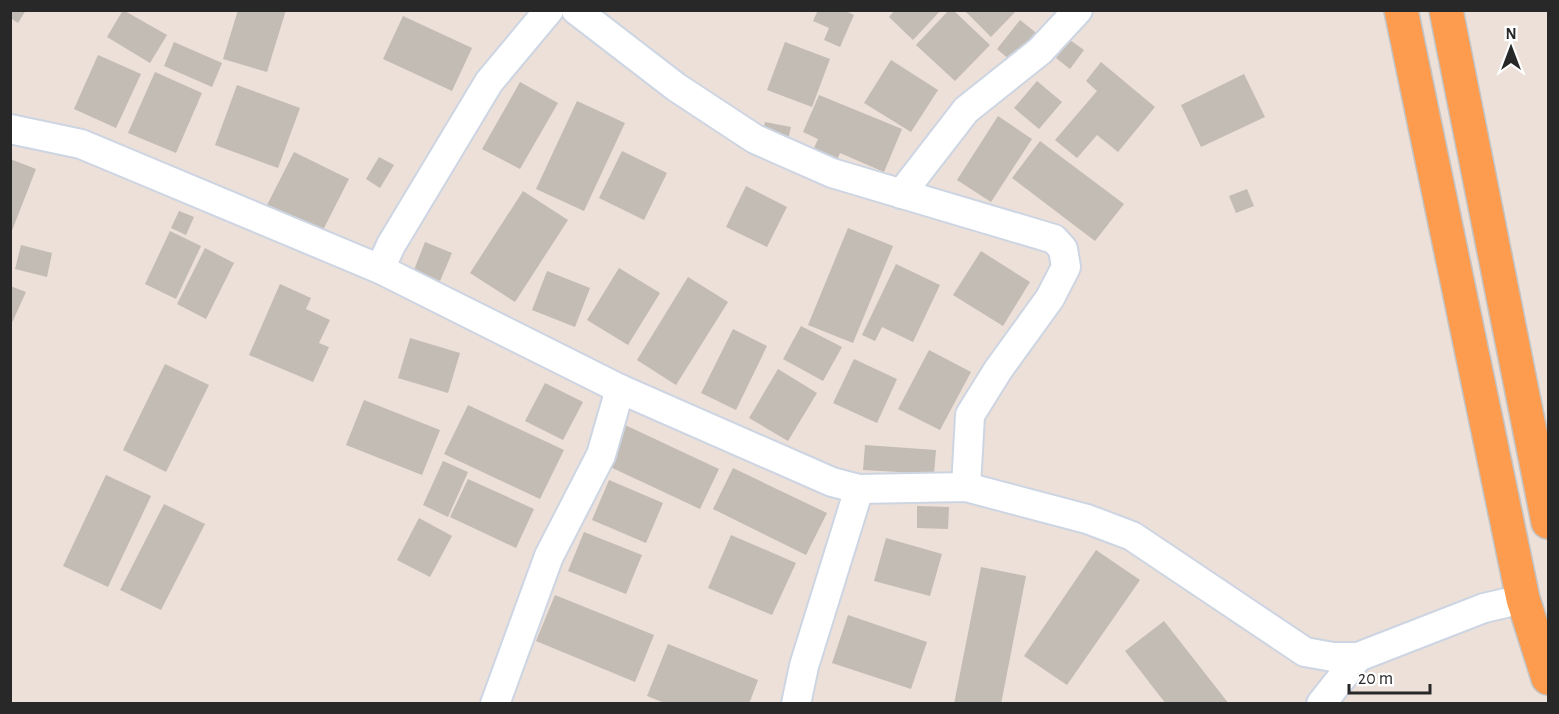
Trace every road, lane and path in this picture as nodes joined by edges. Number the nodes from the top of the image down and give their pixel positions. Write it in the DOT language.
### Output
graph roads {
  1 [pos="549,10"];
  2 [pos="576,10"];
  3 [pos="1078,10"];
  4 [pos="1401,10"];
  5 [pos="1446,10"];
  6 [pos="10,129"];
  7 [pos="901,194"];
  8 [pos="380,268"];
  9 [pos="620,388"];
  10 [pos="966,487"];
  11 [pos="859,489"];
  12 [pos="1547,503"];
  13 [pos="1523,599"];
  14 [pos="1358,657"];
  15 [pos="1548,678"];
  16 [pos="495,704"];
  17 [pos="796,704"];
  18 [pos="1321,704"];
  1 -- 8 [label="street"];
  2 -- 7 [label="street"];
  3 -- 7 [label="street"];
  4 -- 13 [label="highway"];
  5 -- 12 [label="highway"];
  6 -- 8 [label="street"];
  7 -- 10 [label="street"];
  8 -- 9 [label="street"];
  9 -- 11 [label="street"];
  9 -- 16 [label="street"];
  10 -- 11 [label="street"];
  10 -- 14 [label="street"];
  11 -- 17 [label="street"];
  13 -- 14 [label="street"];
  13 -- 15 [label="highway"];
  14 -- 18 [label="street"];
}
